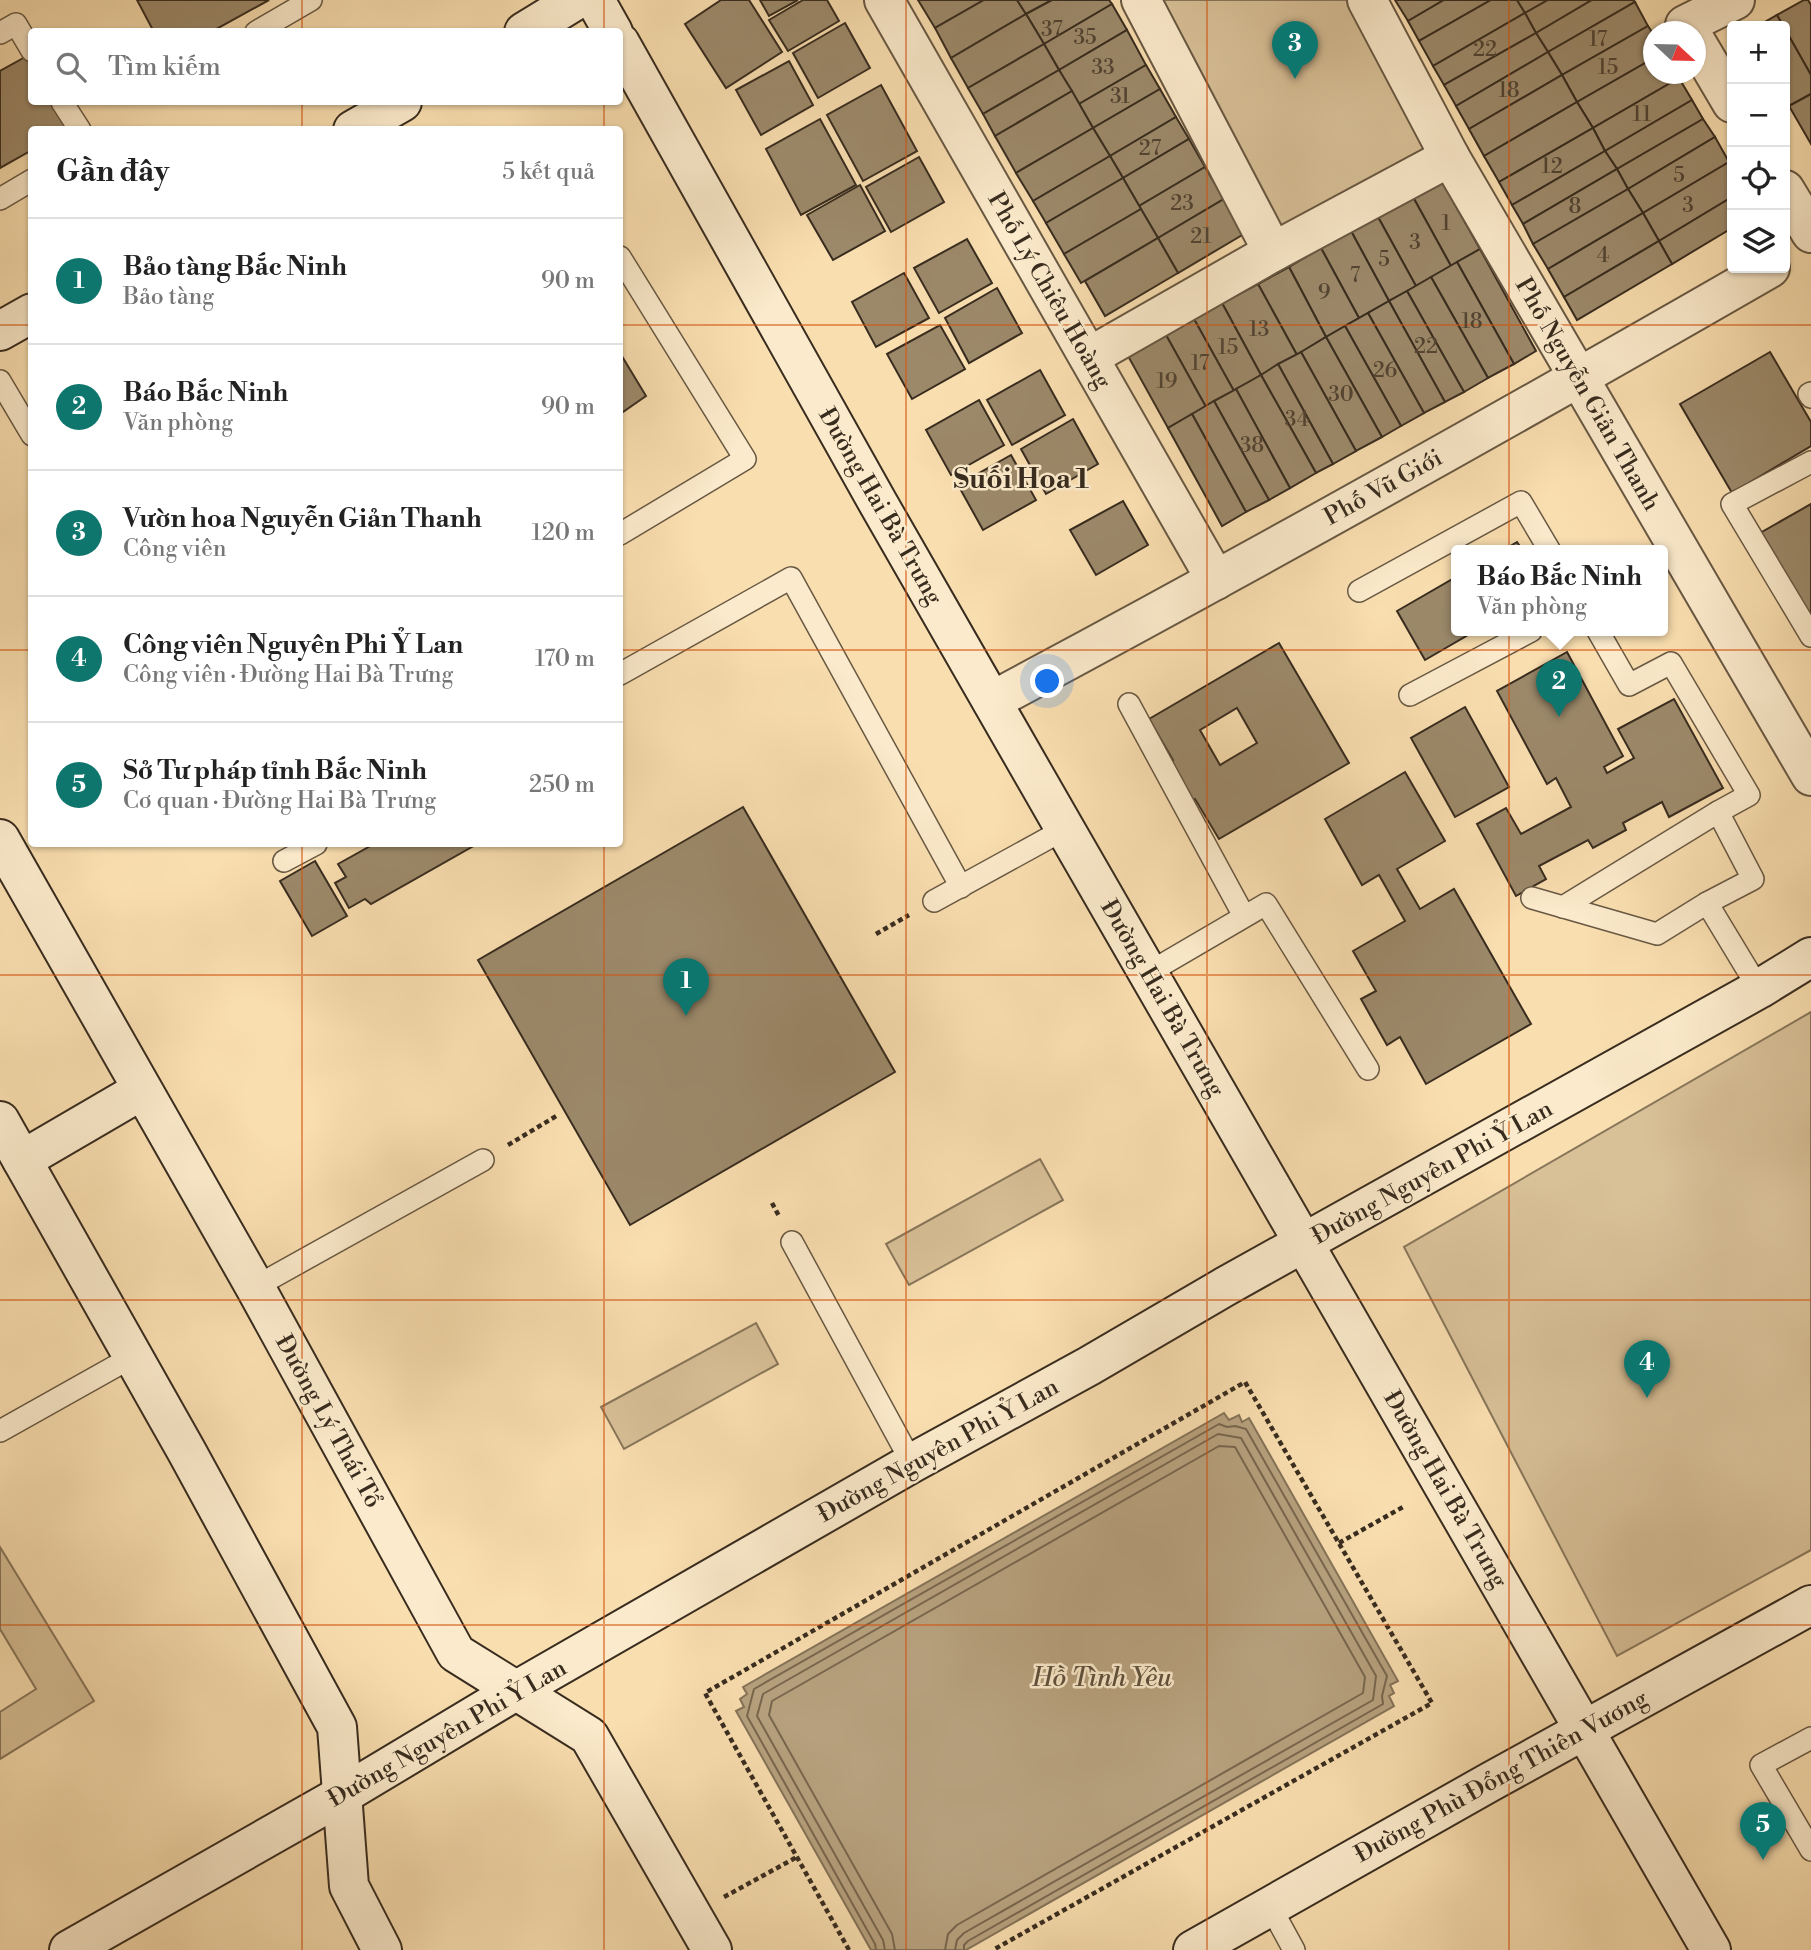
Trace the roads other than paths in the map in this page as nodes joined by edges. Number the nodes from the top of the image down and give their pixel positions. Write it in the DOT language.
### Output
graph roads {
  1 [pos="311,0"];
  2 [pos="576,0"];
  3 [pos="595,0"];
  4 [pos="884,0"];
  5 [pos="1141,0"];
  6 [pos="1367,0"];
  7 [pos="1735,0"];
  8 [pos="1693,21"];
  9 [pos="263,28"];
  10 [pos="530,28"];
  11 [pos="611,28"];
  12 [pos="0,33"];
  13 [pos="28,44"];
  14 [pos="623,48"];
  15 [pos="1706,60"];
  16 [pos="1727,95"];
  17 [pos="64,105"];
  18 [pos="397,105"];
  19 [pos="77,126"];
  20 [pos="360,126"];
  21 [pos="1450,157"];
  22 [pos="28,182"];
  23 [pos="1790,198"];
  24 [pos="0,199"];
  25 [pos="1811,233"];
  26 [pos="1811,244"];
  27 [pos="1273,252"];
  28 [pos="1790,256"];
  29 [pos="623,262"];
  30 [pos="1761,273"];
  31 [pos="28,315"];
  32 [pos="0,331"];
  33 [pos="1089,357"];
  34 [pos="1578,378"];
  35 [pos="0,380"];
  36 [pos="28,428"];
  37 [pos="1811,462"];
  38 [pos="623,532"];
  39 [pos="1546,545"];
  40 [pos="1216,580"];
  41 [pos="1359,591"];
  42 [pos="1522,636"];
  43 [pos="1601,636"];
  44 [pos="1811,636"];
  45 [pos="623,672"];
  46 [pos="1410,695"];
  47 [pos="992,701"];
  48 [pos="1129,704"];
  49 [pos="1811,776"];
  50 [pos="1718,813"];
  51 [pos="1065,829"];
  52 [pos="0,839"];
  53 [pos="311,847"];
  54 [pos="284,862"];
  55 [pos="961,887"];
  56 [pos="1532,898"];
  57 [pos="934,901"];
  58 [pos="1707,903"];
  59 [pos="1563,907"];
  60 [pos="1244,916"];
  61 [pos="1811,957"];
  62 [pos="1148,973"];
  63 [pos="1759,989"];
  64 [pos="1368,1069"];
  65 [pos="142,1090"];
  66 [pos="0,1121"];
  67 [pos="22,1160"];
  68 [pos="483,1160"];
  69 [pos="792,1242"];
  70 [pos="1305,1244"];
  71 [pos="255,1287"];
  72 [pos="132,1357"];
  73 [pos="0,1431"];
  74 [pos="912,1463"];
  75 [pos="1811,1605"];
  76 [pos="517,1690"];
  77 [pos="1584,1730"];
  78 [pos="1811,1738"];
  79 [pos="342,1795"];
  80 [pos="1811,1850"];
  81 [pos="1270,1906"];
  82 [pos="69,1950"];
  83 [pos="382,1950"];
  84 [pos="712,1950"];
  85 [pos="1193,1950"];
  86 [pos="1294,1950"];
  87 [pos="1711,1950"];
  1 -- 9 [label="lane"];
  2 -- 10 [label="street"];
  3 -- 11 [label="street"];
  4 -- 33 [label="street, Phố Lý Chiêu Hoàng"];
  5 -- 27 [label="street"];
  6 -- 21 [label="street, Phố Nguyễn Giản Thanh"];
  7 -- 8 [label="street"];
  12 -- 13 [label="lane"];
  14 -- 47 [label="street, Đường Hai Bà Trưng"];
  15 -- 16 [label="street"];
  17 -- 19 [label="lane"];
  18 -- 20 [label="street"];
  21 -- 27 [label="street"];
  21 -- 34 [label="street, Phố Nguyễn Giản Thanh"];
  22 -- 24 [label="lane"];
  23 -- 25 [label="street"];
  26 -- 28 [label="street"];
  27 -- 33 [label="street"];
  29 -- 38 [label="lane"];
  30 -- 34 [label="street, Phố Vũ Giới"];
  31 -- 32 [label="street"];
  33 -- 40 [label="street, Phố Lý Chiêu Hoàng"];
  34 -- 40 [label="street, Phố Vũ Giới"];
  34 -- 49 [label="street, Phố Nguyễn Giản Thanh"];
  35 -- 36 [label="lane"];
  37 -- 44 [label="lane"];
  39 -- 41 [label="lane"];
  40 -- 47 [label="street, Phố Vũ Giới"];
  42 -- 46 [label="lane"];
  43 -- 50 [label="lane"];
  45 -- 55 [label="lane"];
  47 -- 51 [label="street, Đường Hai Bà Trưng"];
  48 -- 60 [label="lane"];
  50 -- 58 [label="lane"];
  50 -- 59 [label="lane"];
  51 -- 55 [label="lane"];
  51 -- 62 [label="street, Đường Hai Bà Trưng"];
  52 -- 65 [label="street, Đường Lý Thái Tổ"];
  53 -- 54 [label="lane"];
  55 -- 57 [label="lane"];
  56 -- 59 [label="lane"];
  58 -- 59 [label="lane"];
  58 -- 63 [label="lane"];
  60 -- 62 [label="lane"];
  60 -- 64 [label="lane"];
  61 -- 63 [label="street, Đường Nguyên Phi Ỷ Lan"];
  62 -- 70 [label="street, Đường Hai Bà Trưng"];
  63 -- 70 [label="street, Đường Nguyên Phi Ỷ Lan"];
  65 -- 67 [label="street"];
  65 -- 71 [label="street, Đường Lý Thái Tổ"];
  66 -- 67 [label="street"];
  67 -- 72 [label="street"];
  68 -- 71 [label="lane"];
  69 -- 74 [label="lane"];
  70 -- 74 [label="street, Đường Nguyên Phi Ỷ Lan"];
  70 -- 77 [label="street, Đường Hai Bà Trưng"];
  71 -- 76 [label="street, Đường Lý Thái Tổ"];
  72 -- 73 [label="lane"];
  72 -- 79 [label="street"];
  74 -- 76 [label="street, Đường Nguyên Phi Ỷ Lan"];
  75 -- 77 [label="street, Đường Phù Đổng Thiên Vương"];
  76 -- 79 [label="street, Đường Nguyên Phi Ỷ Lan"];
  76 -- 84 [label="street, Đường Lý Thái Tổ"];
  77 -- 81 [label="street, Đường Phù Đổng Thiên Vương"];
  77 -- 87 [label="street, Đường Hai Bà Trưng"];
  78 -- 80 [label="lane"];
  79 -- 82 [label="street, Đường Nguyên Phi Ỷ Lan"];
  79 -- 83 [label="street"];
  81 -- 85 [label="street, Đường Phù Đổng Thiên Vương"];
  81 -- 86 [label="lane"];
}
